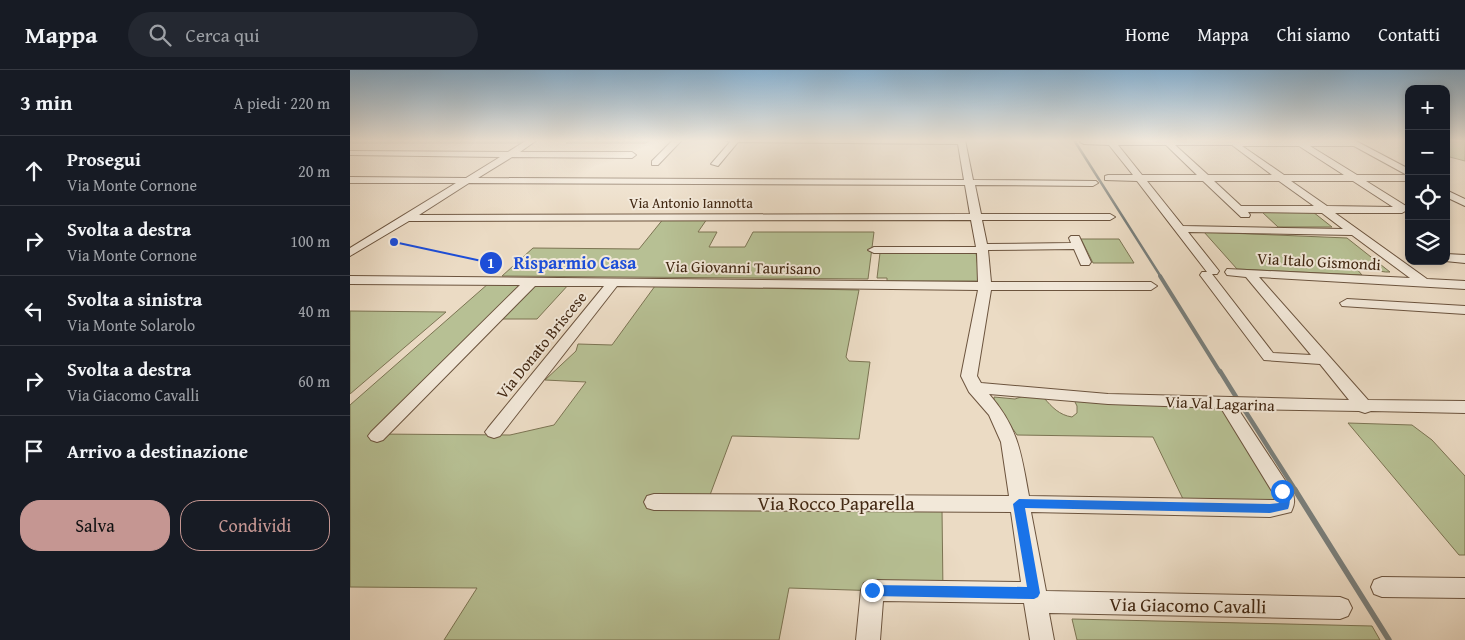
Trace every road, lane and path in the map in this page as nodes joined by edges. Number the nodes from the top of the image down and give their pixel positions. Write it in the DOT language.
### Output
graph roads {
  1 [pos="490,167"];
  2 [pos="966,167"];
  3 [pos="1131,167"];
  4 [pos="1194,167"];
  5 [pos="1267,167"];
  6 [pos="1336,167"];
  7 [pos="1108,178"];
  8 [pos="1140,178"];
  9 [pos="1206,178"];
  10 [pos="1282,178"];
  11 [pos="1354,178"];
  12 [pos="1405,178"];
  13 [pos="469,179"];
  14 [pos="350,180"];
  15 [pos="969,183"];
  16 [pos="1093,183"];
  17 [pos="1450,193"];
  18 [pos="1465,194"];
  19 [pos="1450,195"];
  20 [pos="1465,203"];
  21 [pos="1239,209"];
  22 [pos="1324,209"];
  23 [pos="976,216"];
  24 [pos="1110,217"];
  25 [pos="407,218"];
  26 [pos="1181,228"];
  27 [pos="1261,230"];
  28 [pos="1353,232"];
  29 [pos="982,248"];
  30 [pos="874,250"];
  31 [pos="350,253"];
  32 [pos="1388,256"];
  33 [pos="1405,257"];
  34 [pos="1450,258"];
  35 [pos="1465,259"];
  36 [pos="1085,262"];
  37 [pos="1231,272"];
  38 [pos="1252,277"];
  39 [pos="350,280"];
  40 [pos="532,281"];
  41 [pos="615,281"];
  42 [pos="1422,282"];
  43 [pos="1465,285"];
  44 [pos="985,286"];
  45 [pos="1151,286"];
  46 [pos="1347,303"];
  47 [pos="1465,310"];
  48 [pos="1323,360"];
  49 [pos="975,388"];
  50 [pos="1226,404"];
  51 [pos="1365,407"];
  52 [pos="1465,407"];
  53 [pos="494,432"];
  54 [pos="377,436"];
  55 [pos="654,502"];
  56 [pos="1019,504"];
  57 [pos="1382,587"];
  58 [pos="1465,588"];
  59 [pos="1035,598"];
  60 [pos="1340,608"];
  61 [pos="868,640"];
  62 [pos="1042,640"];
  1 -- 13 [label="street"];
  2 -- 15 [label="street"];
  3 -- 8 [label="street"];
  4 -- 9 [label="street"];
  5 -- 10 [label="street"];
  6 -- 11 [label="street"];
  7 -- 8 [label="street"];
  8 -- 9 [label="street"];
  8 -- 26 [label="street"];
  9 -- 10 [label="street"];
  9 -- 21 [label="street"];
  10 -- 11 [label="street"];
  10 -- 22 [label="street"];
  11 -- 12 [label="street"];
  11 -- 22 [label="street"];
  13 -- 14 [label="street"];
  13 -- 15 [label="street"];
  13 -- 25 [label="street"];
  15 -- 16 [label="street"];
  15 -- 23 [label="street"];
  17 -- 18 [label="street"];
  19 -- 20 [label="street"];
  21 -- 22 [label="street"];
  21 -- 27 [label="street"];
  22 -- 28 [label="street"];
  23 -- 24 [label="street, Via Antonio Iannotta"];
  23 -- 25 [label="street, Via Antonio Iannotta"];
  23 -- 29 [label="street"];
  25 -- 31 [label="street"];
  26 -- 27 [label="street"];
  26 -- 48 [label="street"];
  27 -- 28 [label="street"];
  28 -- 32 [label="street"];
  29 -- 30 [label="street"];
  29 -- 36 [label="street"];
  29 -- 44 [label="street"];
  32 -- 33 [label="street"];
  32 -- 42 [label="street"];
  34 -- 35 [label="street"];
  37 -- 42 [label="street, Via Italo Gismondi"];
  38 -- 48 [label="street"];
  39 -- 40 [label="street, Via Giovanni Taurisano"];
  40 -- 41 [label="street, Via Giovanni Taurisano"];
  40 -- 54 [label="street"];
  41 -- 44 [label="street, Via Giovanni Taurisano"];
  41 -- 53 [label="street, Via Donato Briscese"];
  42 -- 43 [label="street, Via Italo Gismondi"];
  44 -- 45 [label="street, Via Giovanni Taurisano"];
  44 -- 49 [label="street"];
  46 -- 47 [label="street"];
  48 -- 51 [label="street"];
  49 -- 50 [label="street, Via Val Lagarina"];
  49 -- 56 [label="street"];
  50 -- 51 [label="street, Via Val Lagarina"];
  50 -- 56 [label="street, Via Rocco Paparella"];
  51 -- 52 [label="street, Via Val Lagarina"];
  55 -- 56 [label="street, Via Rocco Paparella"];
  56 -- 59 [label="street"];
  57 -- 58 [label="street"];
  59 -- 60 [label="street, Via Giacomo Cavalli"];
  59 -- 61 [label="street, Via Giacomo Cavalli"];
  59 -- 62 [label="street"];
}
